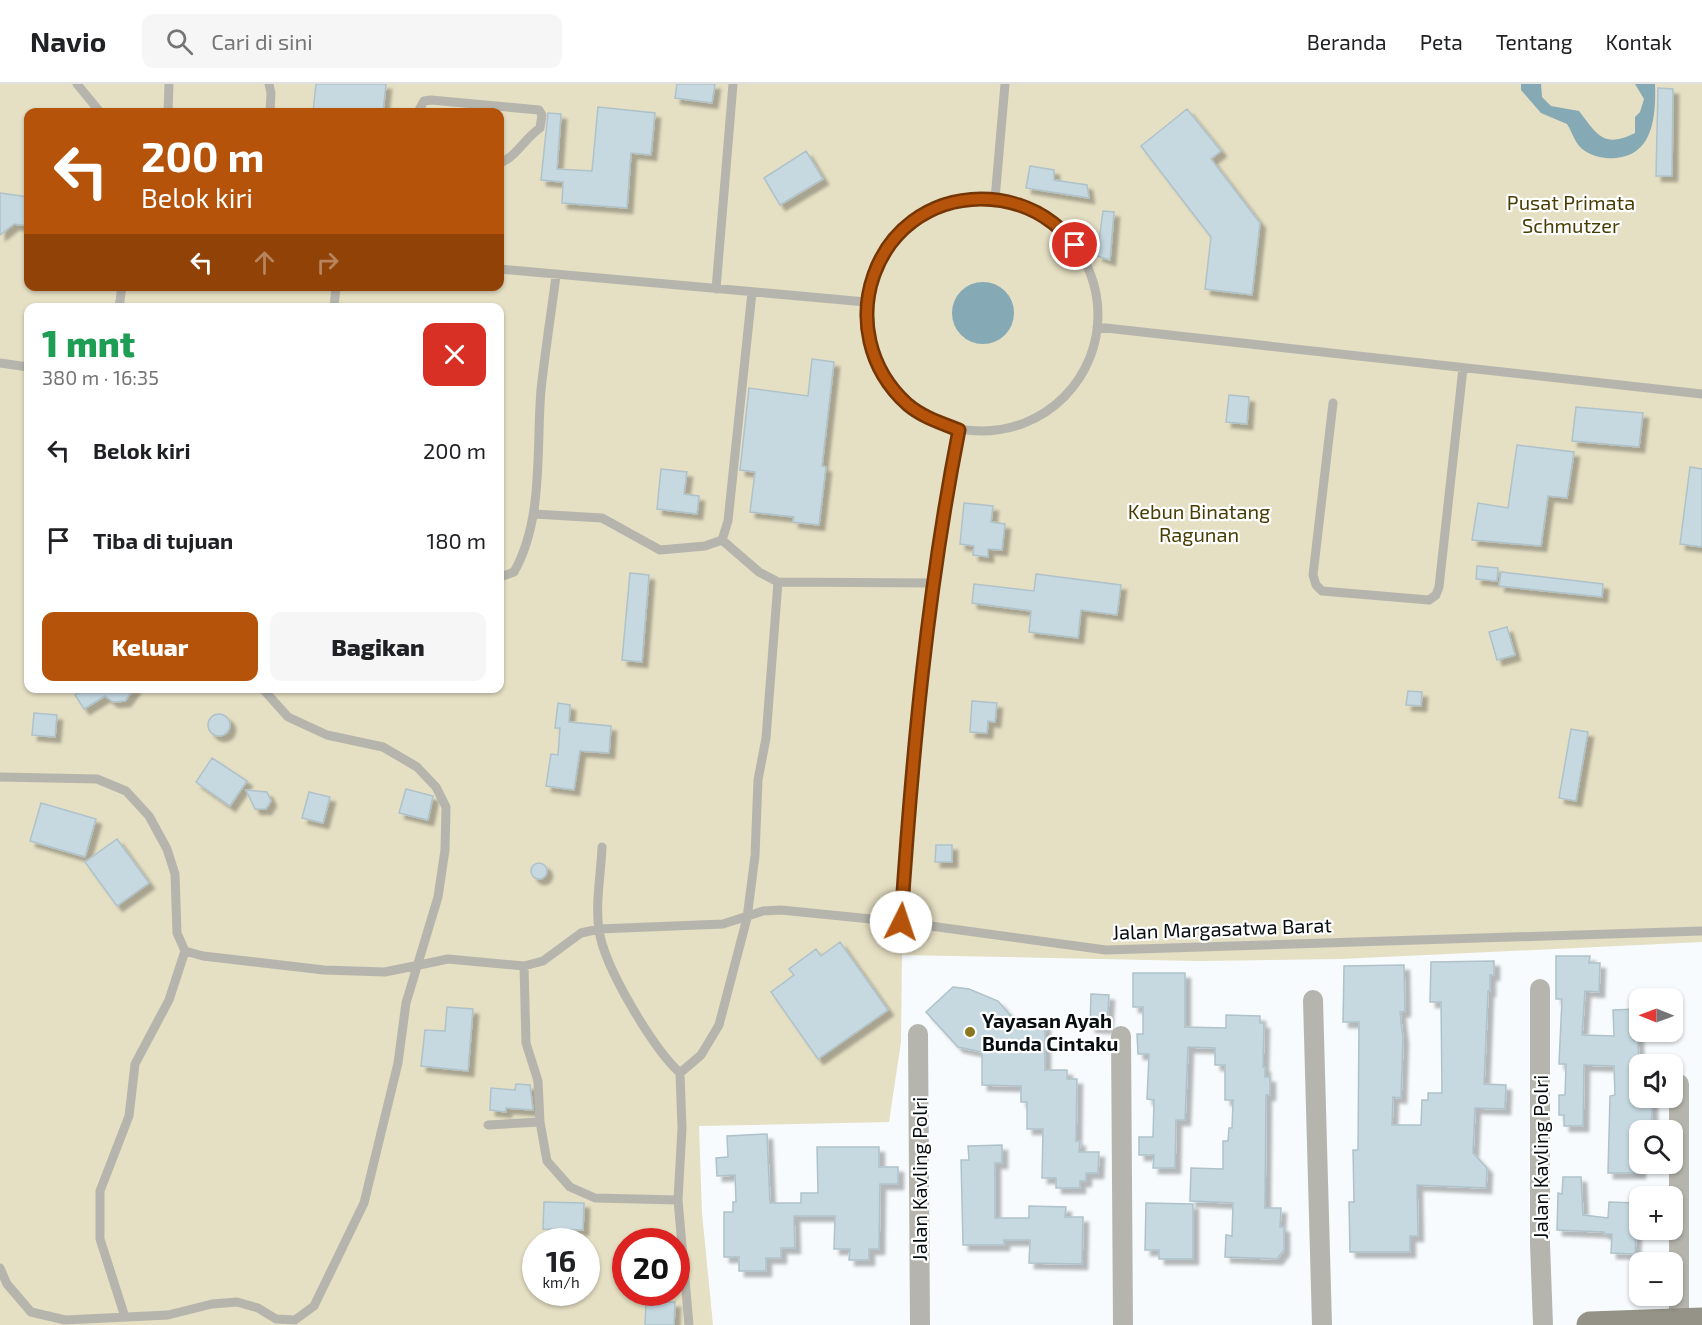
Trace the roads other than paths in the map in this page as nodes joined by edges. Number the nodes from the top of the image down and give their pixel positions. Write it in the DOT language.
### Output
graph roads {
  1 [pos="77,84"];
  2 [pos="169,84"];
  3 [pos="269,84"];
  4 [pos="733,84"];
  5 [pos="1005,84"];
  6 [pos="97,108"];
  7 [pos="168,108"];
  8 [pos="270,108"];
  9 [pos="420,108"];
  10 [pos="504,162"];
  11 [pos="995,199"];
  12 [pos="504,270"];
  13 [pos="556,276"];
  14 [pos="716,289"];
  15 [pos="752,292"];
  16 [pos="866,302"];
  17 [pos="1097,327"];
  18 [pos="0,363"];
  19 [pos="24,366"];
  20 [pos="1463,368"];
  21 [pos="1702,394"];
  22 [pos="1333,403"];
  23 [pos="959,430"];
  24 [pos="534,514"];
  25 [pos="722,540"];
  26 [pos="504,576"];
  27 [pos="778,582"];
  28 [pos="933,583"];
  29 [pos="266,693"];
  30 [pos="0,777"];
  31 [pos="602,847"];
  32 [pos="747,918"];
  33 [pos="901,922"];
  34 [pos="599,928"];
  35 [pos="1702,931"];
  36 [pos="185,951"];
  37 [pos="418,964"];
  38 [pos="524,966"];
  39 [pos="1540,989"];
  40 [pos="1313,1000"];
  41 [pos="918,1034"];
  42 [pos="1121,1036"];
  43 [pos="680,1073"];
  44 [pos="1680,1108"];
  45 [pos="540,1122"];
  46 [pos="488,1125"];
  47 [pos="678,1200"];
  48 [pos="0,1268"];
  49 [pos="125,1317"];
  50 [pos="1687,1323"];
  51 [pos="689,1325"];
  52 [pos="921,1325"];
  53 [pos="1123,1325"];
  54 [pos="1322,1325"];
  55 [pos="1543,1325"];
  56 [pos="1590,1325"];
  1 -- 6 [label="lane"];
  2 -- 7 [label="lane"];
  3 -- 8 [label="lane"];
  4 -- 14 [label="lane"];
  5 -- 11 [label="lane"];
  9 -- 10 [label="lane"];
  11 -- 16 [label="lane"];
  11 -- 17 [label="lane"];
  12 -- 13 [label="lane"];
  13 -- 14 [label="lane"];
  13 -- 24 [label="lane"];
  14 -- 15 [label="lane"];
  15 -- 16 [label="lane"];
  15 -- 25 [label="lane"];
  16 -- 23 [label="lane"];
  17 -- 20 [label="lane"];
  17 -- 23 [label="lane"];
  18 -- 19 [label="lane"];
  20 -- 21 [label="lane"];
  20 -- 22 [label="lane"];
  23 -- 28 [label="lane"];
  24 -- 25 [label="lane"];
  24 -- 26 [label="lane"];
  25 -- 27 [label="lane"];
  27 -- 28 [label="lane"];
  27 -- 32 [label="lane"];
  28 -- 33 [label="lane"];
  29 -- 37 [label="lane"];
  30 -- 36 [label="lane"];
  31 -- 34 [label="lane"];
  32 -- 33 [label="lane, Jalan Margasatwa Barat"];
  32 -- 34 [label="lane, Jalan Margasatwa Barat"];
  32 -- 43 [label="lane"];
  33 -- 35 [label="lane, Jalan Margasatwa Barat"];
  34 -- 38 [label="lane, Jalan Margasatwa Barat"];
  34 -- 43 [label="lane"];
  36 -- 37 [label="lane, Jalan Margasatwa Barat"];
  36 -- 49 [label="lane"];
  37 -- 38 [label="lane, Jalan Margasatwa Barat"];
  37 -- 49 [label="lane"];
  38 -- 45 [label="lane"];
  39 -- 55 [label="street, Jalan Kavling Polri"];
  40 -- 54 [label="street"];
  41 -- 52 [label="street, Jalan Kavling Polri"];
  42 -- 53 [label="street"];
  43 -- 47 [label="lane"];
  44 -- 50 [label="street"];
  45 -- 46 [label="lane"];
  45 -- 47 [label="lane"];
  47 -- 51 [label="lane"];
  48 -- 49 [label="lane"];
  50 -- 56 [label="main road"];
}
